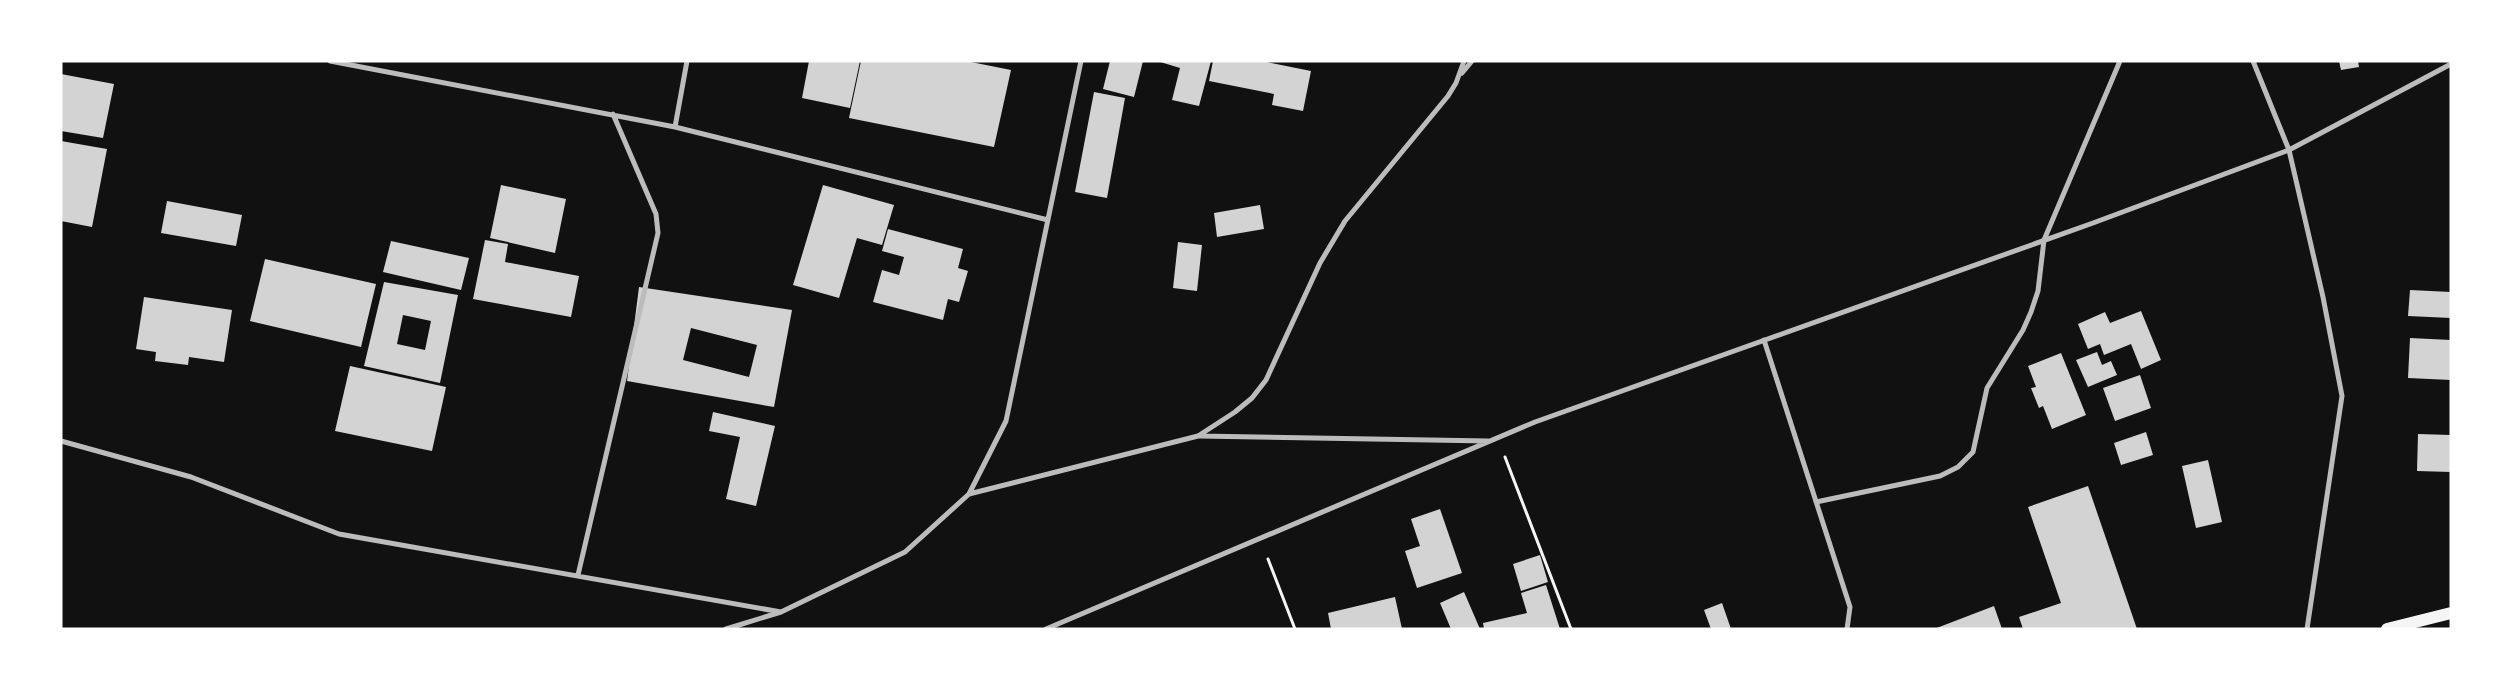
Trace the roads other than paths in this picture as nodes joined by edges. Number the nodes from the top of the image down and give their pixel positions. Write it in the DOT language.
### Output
graph roads {
  1 [pos="330,61"];
  2 [pos="686,61"];
  3 [pos="1081,61"];
  4 [pos="1464,61"];
  5 [pos="1472,61"];
  6 [pos="2120,61"];
  7 [pos="2253,61"];
  8 [pos="356,64"];
  9 [pos="2451,64"];
  10 [pos="1460,75"];
  11 [pos="613,114"];
  12 [pos="675,127"];
  13 [pos="2289,150"];
  14 [pos="1048,220"];
  15 [pos="2044,240"];
  16 [pos="1764,340"];
  17 [pos="1198,436"];
  18 [pos="61,441"];
  19 [pos="1490,441"];
  20 [pos="969,494"];
  21 [pos="1816,502"];
  22 [pos="578,575"];
  23 [pos="781,612"];
  24 [pos="2451,613"];
  25 [pos="726,629"];
  26 [pos="1046,629"];
  27 [pos="1846,629"];
  28 [pos="2307,629"];
  29 [pos="2387,629"];
  1 -- 8 [label="street"];
  2 -- 12 [label="street"];
  3 -- 14 [label="street"];
  4 -- 10 [label="street"];
  5 -- 10 [label="street"];
  6 -- 15 [label="street"];
  7 -- 13 [label="street"];
  8 -- 11 [label="street"];
  9 -- 13 [label="street"];
  10 -- 17 [label="street"];
  11 -- 12 [label="street"];
  11 -- 22 [label="street"];
  12 -- 14 [label="street"];
  13 -- 15 [label="street"];
  13 -- 28 [label="street"];
  14 -- 20 [label="street"];
  15 -- 16 [label="street"];
  15 -- 21 [label="street"];
  16 -- 19 [label="street"];
  16 -- 21 [label="street"];
  17 -- 19 [label="street"];
  17 -- 20 [label="street"];
  18 -- 22 [label="street"];
  19 -- 26 [label="street"];
  20 -- 23 [label="street"];
  21 -- 27 [label="street"];
  22 -- 23 [label="street"];
  23 -- 25 [label="street"];
  24 -- 29 [label="main road"];
}
